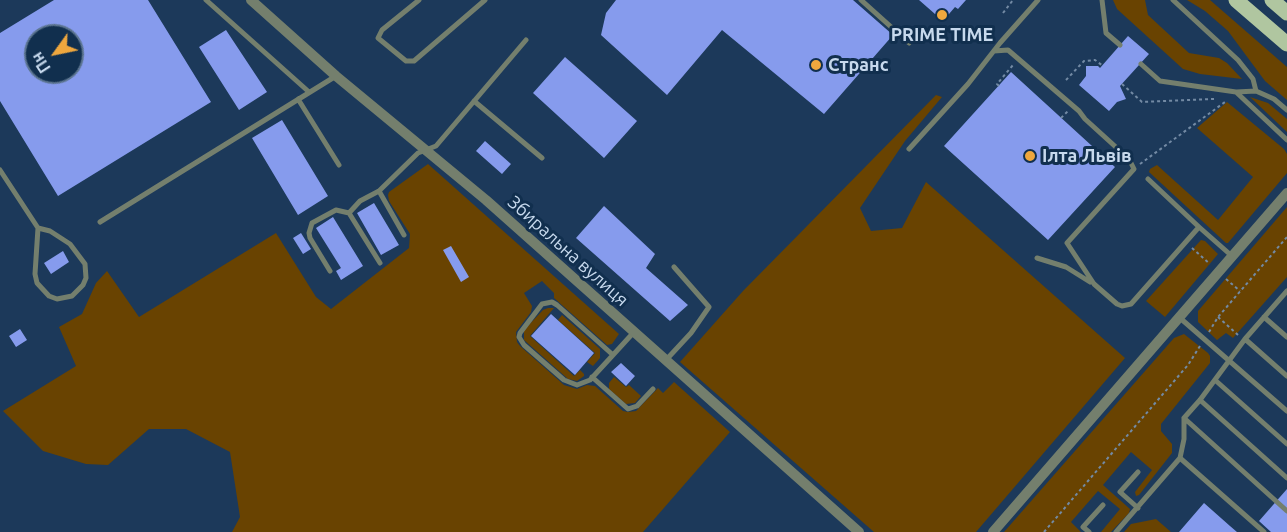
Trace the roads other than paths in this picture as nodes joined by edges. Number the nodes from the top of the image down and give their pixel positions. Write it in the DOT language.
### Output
graph roads {
  1 [pos="206,0"];
  2 [pos="251,0"];
  3 [pos="419,0"];
  4 [pos="485,0"];
  5 [pos="861,0"];
  6 [pos="1038,0"];
  7 [pos="1102,0"];
  8 [pos="1173,0"];
  9 [pos="1236,0"];
  10 [pos="1272,0"];
  11 [pos="1287,13"];
  12 [pos="526,40"];
  13 [pos="909,43"];
  14 [pos="1120,45"];
  15 [pos="1287,45"];
  16 [pos="994,51"];
  17 [pos="1141,64"];
  18 [pos="336,76"];
  19 [pos="1256,91"];
  20 [pos="309,92"];
  21 [pos="1236,92"];
  22 [pos="298,99"];
  23 [pos="474,101"];
  24 [pos="1287,110"];
  25 [pos="1287,140"];
  26 [pos="426,149"];
  27 [pos="909,150"];
  28 [pos="542,158"];
  29 [pos="339,165"];
  30 [pos="0,170"];
  31 [pos="1148,179"];
  32 [pos="379,191"];
  33 [pos="1287,193"];
  34 [pos="349,213"];
  35 [pos="100,222"];
  36 [pos="1199,227"];
  37 [pos="38,228"];
  38 [pos="404,235"];
  39 [pos="1233,257"];
  40 [pos="1037,258"];
  41 [pos="380,263"];
  42 [pos="674,267"];
  43 [pos="330,271"];
  44 [pos="1094,284"];
  45 [pos="1287,291"];
  46 [pos="1282,297"];
  47 [pos="1287,302"];
  48 [pos="1264,317"];
  49 [pos="1179,318"];
  50 [pos="634,332"];
  51 [pos="1287,336"];
  52 [pos="1245,339"];
  53 [pos="613,355"];
  54 [pos="666,360"];
  55 [pos="1229,361"];
  56 [pos="1287,376"];
  57 [pos="592,377"];
  58 [pos="1215,380"];
  59 [pos="653,389"];
  60 [pos="1200,400"];
  61 [pos="1287,411"];
  62 [pos="1184,418"];
  63 [pos="1287,444"];
  64 [pos="1180,458"];
  65 [pos="1138,472"];
  66 [pos="1287,478"];
  67 [pos="1103,505"];
  68 [pos="1138,507"];
  69 [pos="1287,511"];
  70 [pos="859,532"];
  71 [pos="993,532"];
  72 [pos="1089,532"];
  73 [pos="1116,532"];
  74 [pos="1264,532"];
  1 -- 20 [label="lane"];
  2 -- 18 [label="street, Збиральна вулиця"];
  3 -- 4 [label="lane"];
  5 -- 13 [label="lane"];
  6 -- 16 [label="lane"];
  7 -- 14 [label="lane"];
  8 -- 19 [label="lane"];
  9 -- 15 [label="main road"];
  10 -- 11 [label="main road"];
  12 -- 23 [label="lane"];
  16 -- 27 [label="lane"];
  16 -- 44 [label="lane"];
  17 -- 21 [label="lane"];
  18 -- 20 [label="lane"];
  18 -- 26 [label="street, Збиральна вулиця"];
  19 -- 21 [label="lane"];
  19 -- 24 [label="lane"];
  20 -- 22 [label="lane"];
  21 -- 25 [label="lane"];
  22 -- 29 [label="lane"];
  22 -- 35 [label="lane"];
  23 -- 26 [label="lane"];
  23 -- 28 [label="lane"];
  26 -- 32 [label="lane"];
  26 -- 50 [label="street, Збиральна вулиця"];
  30 -- 37 [label="lane"];
  31 -- 36 [label="lane"];
  32 -- 34 [label="lane"];
  32 -- 38 [label="lane"];
  33 -- 39 [label="street"];
  34 -- 41 [label="lane"];
  34 -- 43 [label="lane"];
  36 -- 39 [label="lane"];
  36 -- 44 [label="lane"];
  37 -- 37 [label="lane"];
  39 -- 49 [label="street"];
  40 -- 44 [label="lane"];
  42 -- 54 [label="lane"];
  45 -- 46 [label="lane"];
  46 -- 47 [label="lane"];
  46 -- 48 [label="lane"];
  48 -- 51 [label="lane"];
  48 -- 52 [label="lane"];
  49 -- 55 [label="lane"];
  49 -- 71 [label="street"];
  50 -- 53 [label="lane"];
  50 -- 54 [label="street, Збиральна вулиця"];
  52 -- 55 [label="lane"];
  52 -- 56 [label="lane"];
  53 -- 57 [label="lane"];
  53 -- 57 [label="lane"];
  54 -- 70 [label="street, Збиральна вулиця"];
  55 -- 58 [label="lane"];
  55 -- 61 [label="lane"];
  57 -- 59 [label="lane"];
  58 -- 60 [label="lane"];
  58 -- 63 [label="lane"];
  60 -- 62 [label="lane"];
  60 -- 66 [label="lane"];
  62 -- 64 [label="lane"];
  62 -- 69 [label="lane"];
  64 -- 68 [label="lane"];
  64 -- 74 [label="lane"];
  65 -- 68 [label="lane"];
  67 -- 72 [label="lane"];
  68 -- 73 [label="lane"];
}
